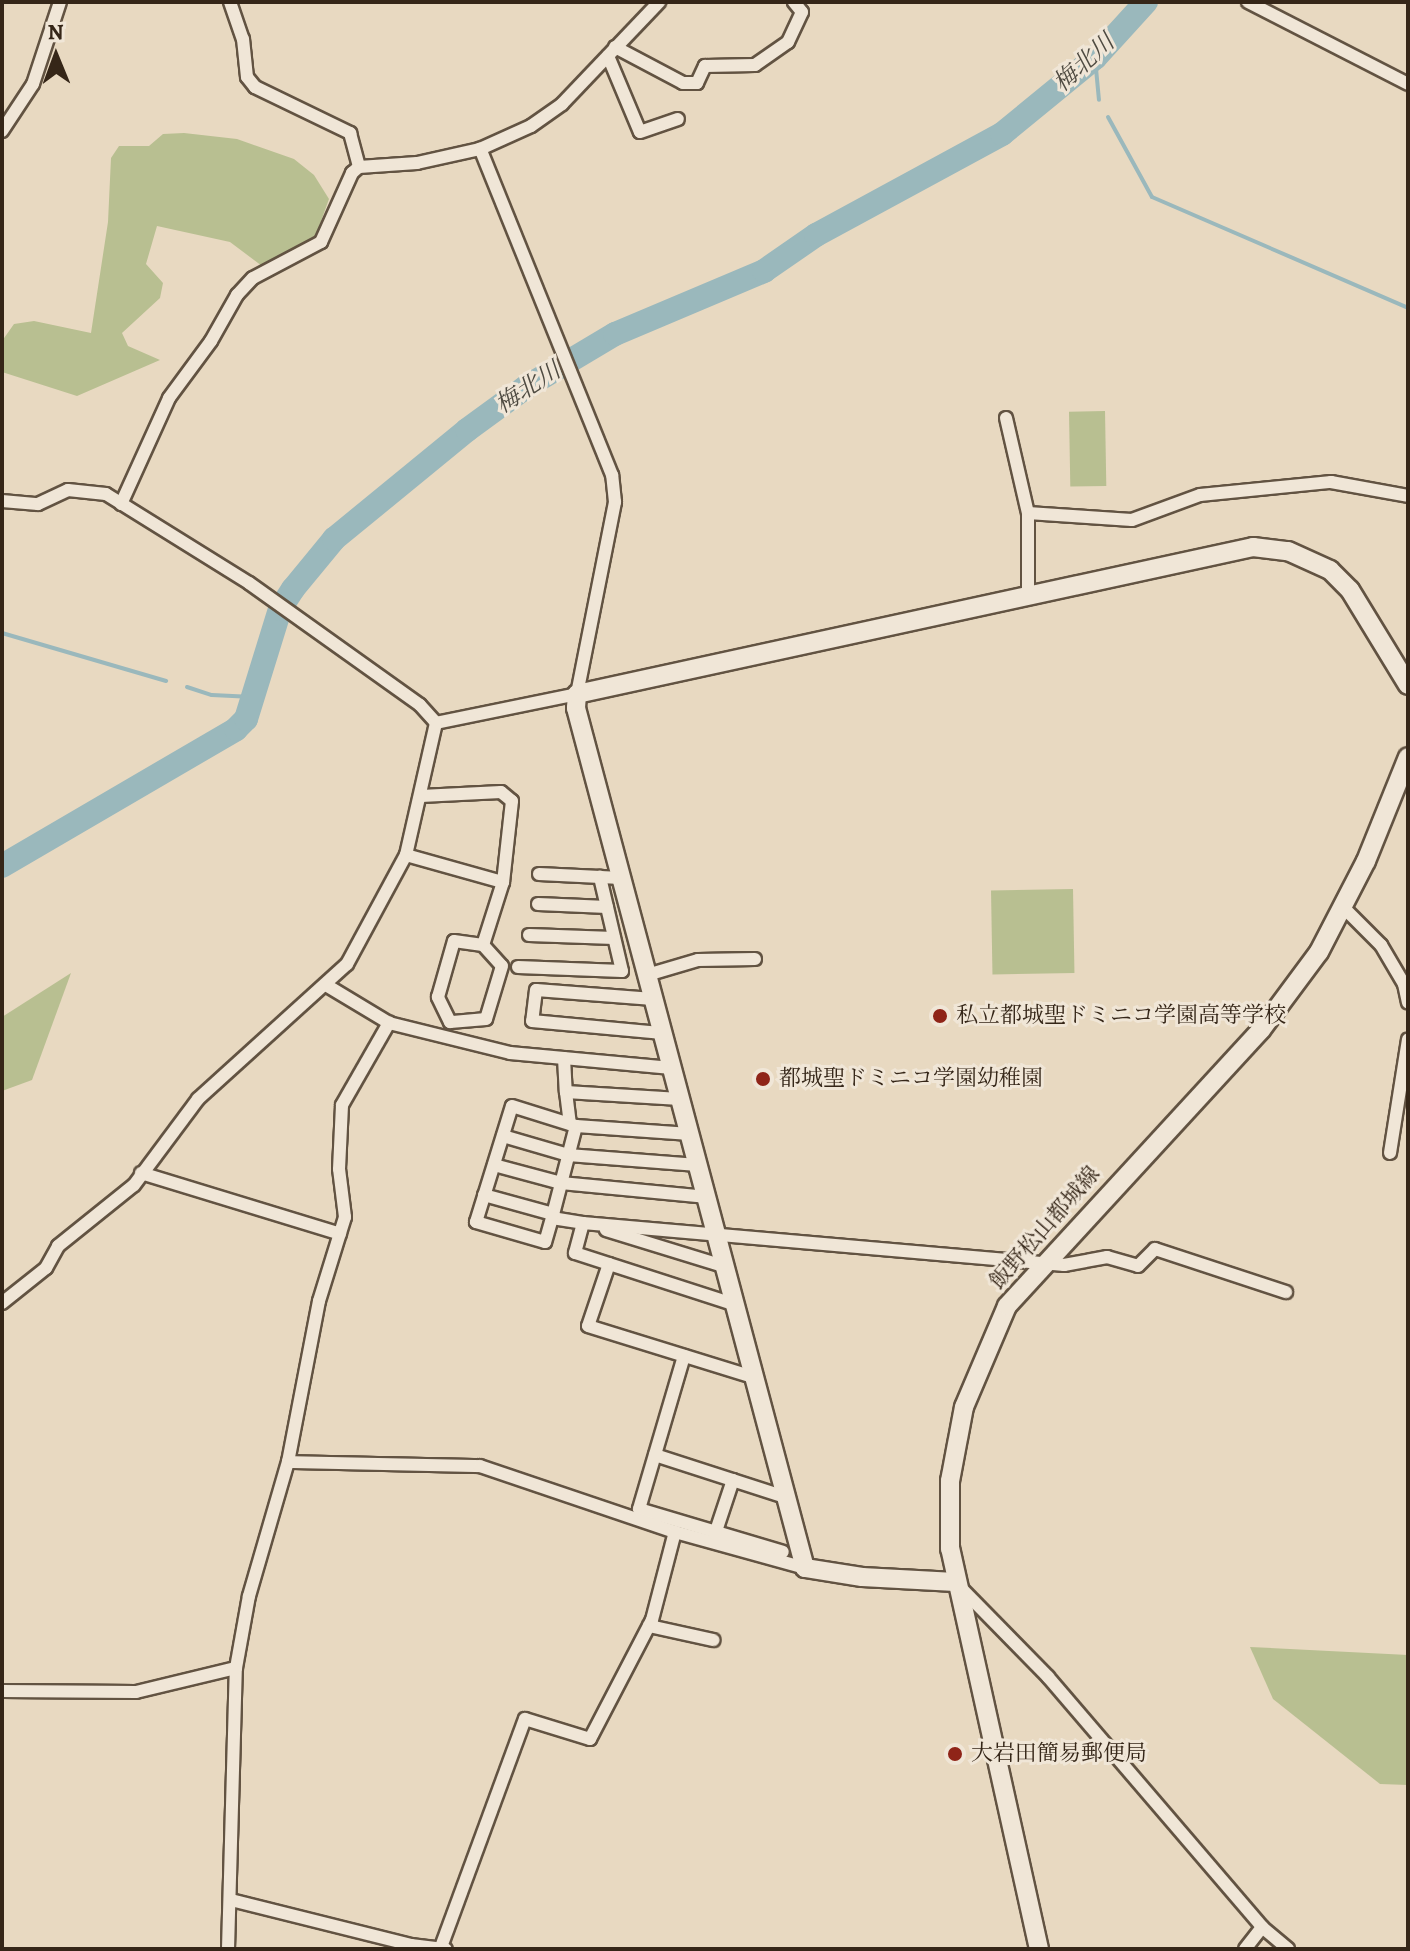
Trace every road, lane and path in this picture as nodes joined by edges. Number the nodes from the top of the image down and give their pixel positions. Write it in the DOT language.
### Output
graph roads {
  1 [pos="60,2"];
  2 [pos="230,2"];
  3 [pos="659,2"];
  4 [pos="794,2"];
  5 [pos="1248,2"];
  6 [pos="611,52"];
  7 [pos="1408,84"];
  8 [pos="678,119"];
  9 [pos="2,131"];
  10 [pos="480,149"];
  11 [pos="359,167"];
  12 [pos="1006,418"];
  13 [pos="1408,496"];
  14 [pos="2,501"];
  15 [pos="121,504"];
  16 [pos="1028,513"];
  17 [pos="1028,596"];
  18 [pos="1408,685"];
  19 [pos="577,694"];
  20 [pos="436,723"];
  21 [pos="1408,757"];
  22 [pos="421,796"];
  23 [pos="1400,798"];
  24 [pos="406,855"];
  25 [pos="539,874"];
  26 [pos="600,877"];
  27 [pos="621,878"];
  28 [pos="503,882"];
  29 [pos="538,904"];
  30 [pos="607,907"];
  31 [pos="1343,907"];
  32 [pos="529,935"];
  33 [pos="614,938"];
  34 [pos="483,945"];
  35 [pos="755,959"];
  36 [pos="518,967"];
  37 [pos="647,975"];
  38 [pos="326,985"];
  39 [pos="653,999"];
  40 [pos="1408,1003"];
  41 [pos="389,1023"];
  42 [pos="662,1033"];
  43 [pos="1408,1039"];
  44 [pos="564,1058"];
  45 [pos="671,1068"];
  46 [pos="566,1092"];
  47 [pos="680,1099"];
  48 [pos="573,1125"];
  49 [pos="690,1134"];
  50 [pos="503,1136"];
  51 [pos="1390,1153"];
  52 [pos="568,1155"];
  53 [pos="494,1165"];
  54 [pos="698,1165"];
  55 [pos="141,1173"];
  56 [pos="561,1183"];
  57 [pos="484,1195"];
  58 [pos="707,1197"];
  59 [pos="552,1216"];
  60 [pos="583,1223"];
  61 [pos="716,1232"];
  62 [pos="340,1234"];
  63 [pos="1041,1263"];
  64 [pos="609,1264"];
  65 [pos="726,1267"];
  66 [pos="1286,1292"];
  67 [pos="2,1303"];
  68 [pos="736,1305"];
  69 [pos="684,1356"];
  70 [pos="756,1378"];
  71 [pos="655,1455"];
  72 [pos="288,1462"];
  73 [pos="733,1480"];
  74 [pos="788,1498"];
  75 [pos="675,1532"];
  76 [pos="715,1534"];
  77 [pos="783,1552"];
  78 [pos="805,1568"];
  79 [pos="955,1582"];
  80 [pos="649,1626"];
  81 [pos="713,1640"];
  82 [pos="236,1668"];
  83 [pos="2,1691"];
  84 [pos="231,1900"];
  85 [pos="1262,1927"];
  86 [pos="444,1948"];
  87 [pos="228,1949"];
  88 [pos="1039,1949"];
  89 [pos="1245,1949"];
  90 [pos="1288,1949"];
  1 -- 9 [label="street"];
  2 -- 11 [label="street"];
  3 -- 6 [label="street"];
  4 -- 6 [label="street"];
  5 -- 7 [label="street"];
  6 -- 8 [label="street"];
  6 -- 10 [label="street"];
  10 -- 11 [label="street"];
  10 -- 19 [label="street"];
  11 -- 15 [label="street"];
  12 -- 16 [label="street"];
  13 -- 16 [label="street"];
  14 -- 15 [label="street"];
  15 -- 20 [label="street"];
  16 -- 17 [label="street"];
  17 -- 18 [label="street"];
  17 -- 19 [label="street"];
  19 -- 20 [label="street"];
  19 -- 27 [label="street"];
  20 -- 22 [label="street"];
  21 -- 23 [label="street, 飯野松山都城線"];
  22 -- 24 [label="street"];
  22 -- 28 [label="street"];
  23 -- 31 [label="street, 飯野松山都城線"];
  24 -- 28 [label="street"];
  24 -- 38 [label="street"];
  25 -- 26 [label="street"];
  26 -- 27 [label="street"];
  26 -- 30 [label="street"];
  27 -- 37 [label="street"];
  28 -- 34 [label="street"];
  29 -- 30 [label="street"];
  30 -- 33 [label="street"];
  31 -- 40 [label="street"];
  31 -- 63 [label="street, 飯野松山都城線"];
  32 -- 33 [label="street"];
  33 -- 36 [label="street"];
  34 -- 34 [label="street"];
  35 -- 37 [label="street"];
  37 -- 39 [label="street"];
  38 -- 41 [label="street"];
  38 -- 55 [label="street"];
  39 -- 42 [label="street"];
  39 -- 42 [label="street"];
  41 -- 44 [label="street"];
  41 -- 62 [label="street"];
  42 -- 45 [label="street"];
  43 -- 51 [label="street"];
  44 -- 45 [label="street"];
  44 -- 46 [label="street"];
  45 -- 47 [label="street"];
  46 -- 47 [label="street"];
  46 -- 48 [label="street"];
  47 -- 49 [label="street"];
  48 -- 49 [label="street"];
  48 -- 50 [label="street"];
  48 -- 52 [label="street"];
  49 -- 54 [label="street"];
  50 -- 52 [label="street"];
  50 -- 53 [label="street"];
  52 -- 54 [label="street"];
  52 -- 56 [label="street"];
  53 -- 56 [label="street"];
  53 -- 57 [label="street"];
  54 -- 58 [label="street"];
  55 -- 62 [label="street"];
  55 -- 67 [label="street"];
  56 -- 58 [label="street"];
  56 -- 59 [label="street"];
  57 -- 59 [label="street"];
  57 -- 59 [label="street"];
  58 -- 61 [label="street"];
  59 -- 60 [label="street"];
  60 -- 61 [label="street"];
  60 -- 64 [label="street"];
  60 -- 65 [label="street"];
  61 -- 63 [label="street"];
  61 -- 65 [label="street"];
  62 -- 72 [label="street"];
  63 -- 66 [label="street"];
  63 -- 79 [label="street, 飯野松山都城線"];
  64 -- 68 [label="street"];
  64 -- 69 [label="street"];
  65 -- 68 [label="street"];
  68 -- 70 [label="street"];
  69 -- 70 [label="street"];
  69 -- 71 [label="street"];
  70 -- 74 [label="street"];
  71 -- 73 [label="street"];
  71 -- 76 [label="street"];
  72 -- 75 [label="street"];
  72 -- 82 [label="street"];
  73 -- 74 [label="street"];
  73 -- 76 [label="street"];
  74 -- 78 [label="street"];
  75 -- 78 [label="street"];
  75 -- 80 [label="street"];
  76 -- 77 [label="street"];
  78 -- 79 [label="street"];
  79 -- 85 [label="street"];
  79 -- 88 [label="street, 飯野松山都城線"];
  80 -- 81 [label="street"];
  80 -- 86 [label="street"];
  82 -- 83 [label="street"];
  82 -- 84 [label="street"];
  84 -- 86 [label="street"];
  84 -- 87 [label="street"];
  85 -- 89 [label="street"];
  85 -- 90 [label="street"];
}
